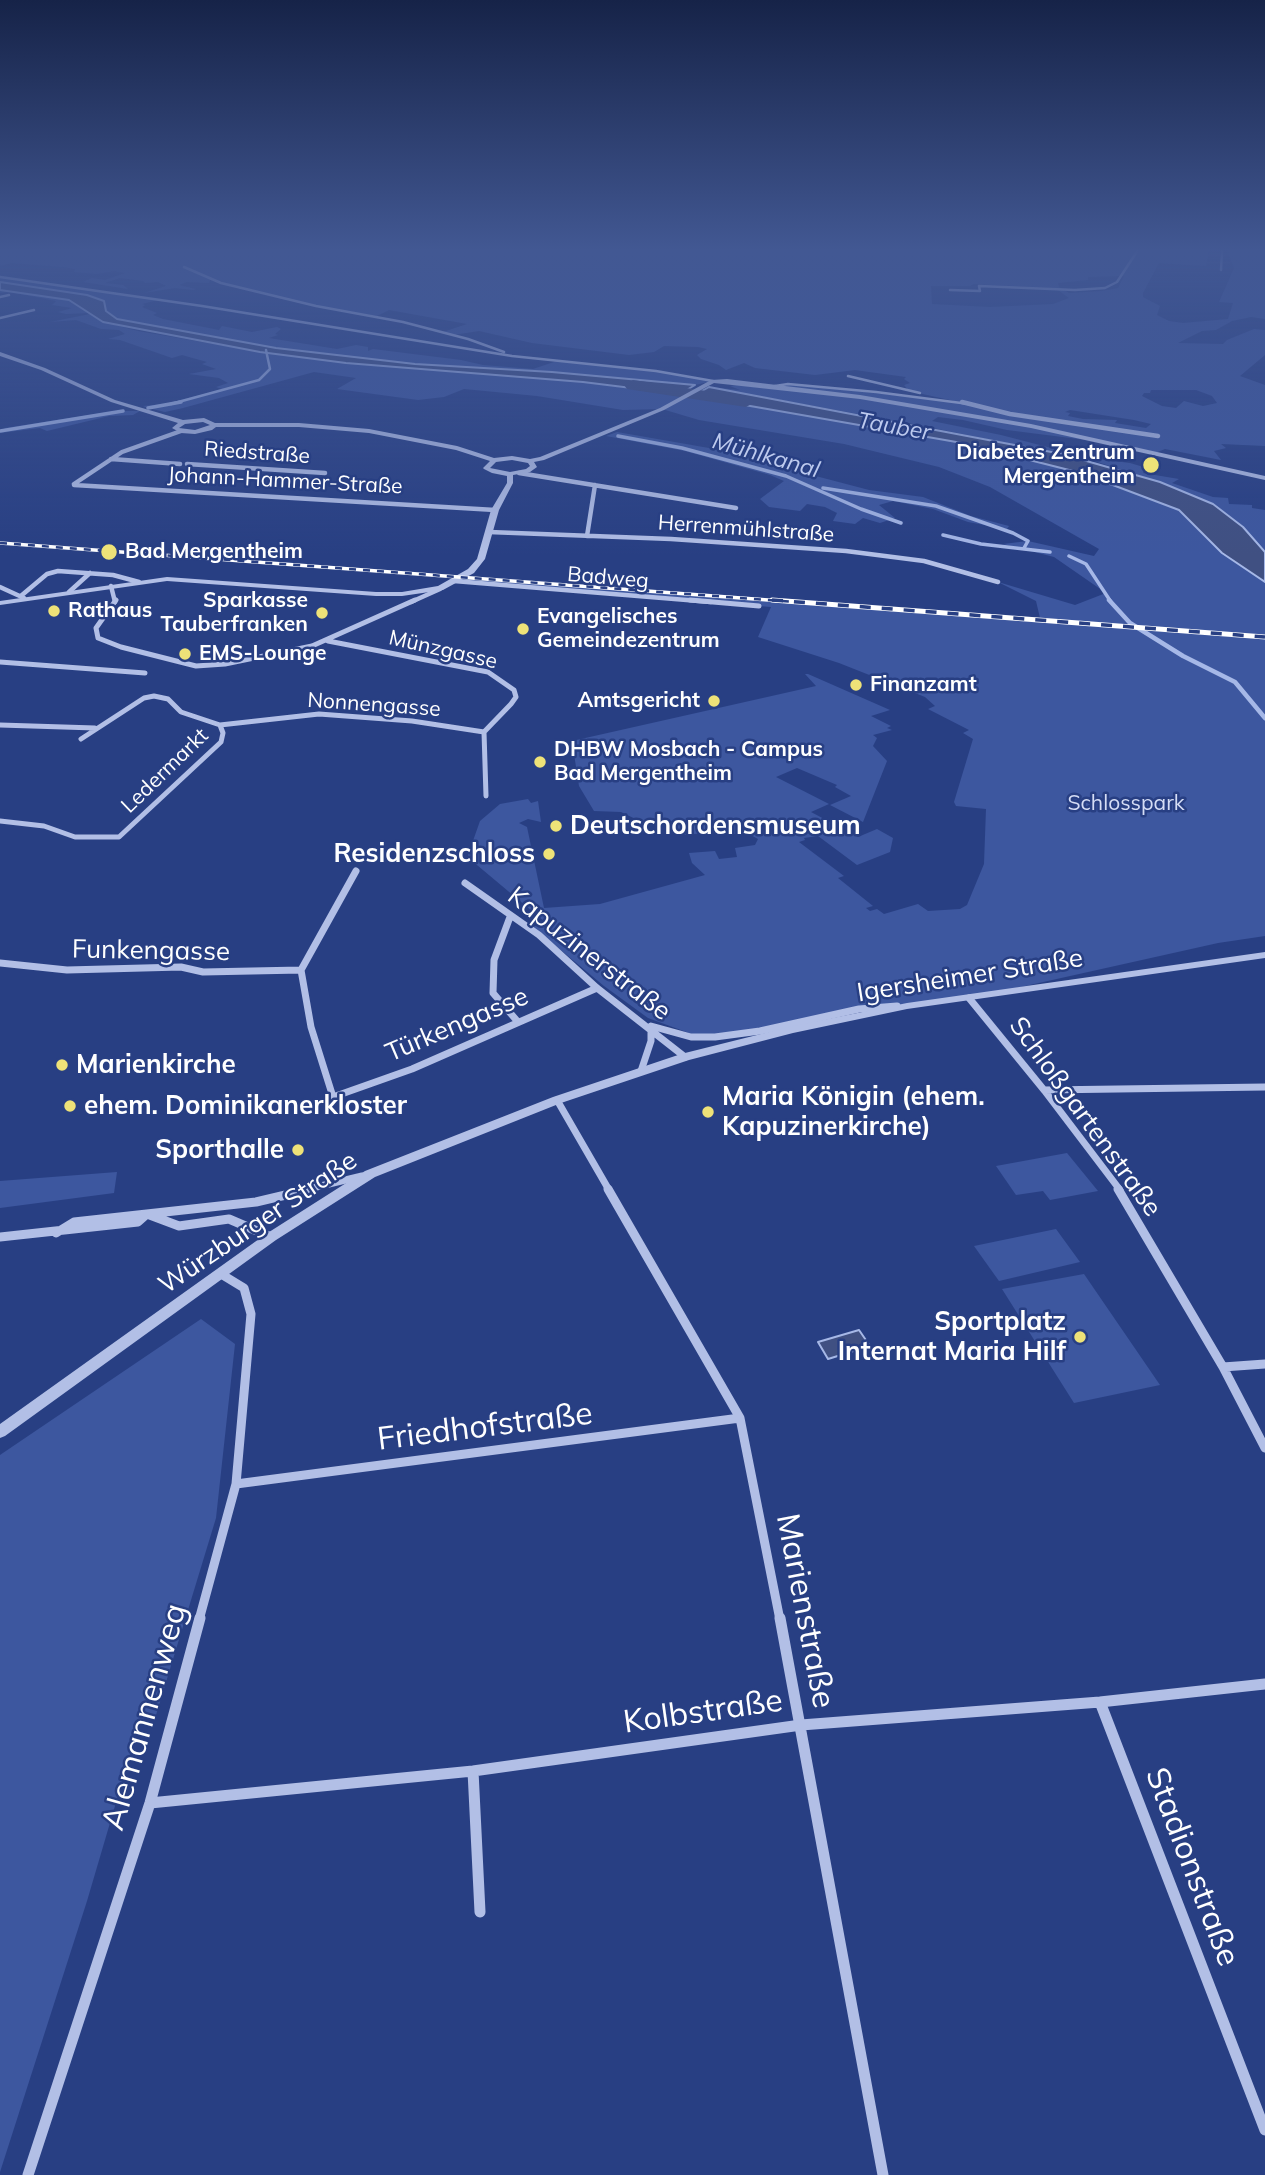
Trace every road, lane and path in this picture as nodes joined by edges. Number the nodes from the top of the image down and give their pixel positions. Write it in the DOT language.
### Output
graph roads {
  1 [pos="483,352"];
  2 [pos="500,352"];
  3 [pos="0,354"];
  4 [pos="512,356"];
  5 [pos="848,376"];
  6 [pos="711,382"];
  7 [pos="775,386"];
  8 [pos="961,402"];
  9 [pos="183,422"];
  10 [pos="214,425"];
  11 [pos="181,431"];
  12 [pos="1158,436"];
  13 [pos="110,459"];
  14 [pos="494,460"];
  15 [pos="530,461"];
  16 [pos="180,464"];
  17 [pos="187,464"];
  18 [pos="325,473"];
  19 [pos="519,473"];
  20 [pos="510,474"];
  21 [pos="1265,478"];
  22 [pos="74,485"];
  23 [pos="595,485"];
  24 [pos="736,508"];
  25 [pos="495,510"];
  26 [pos="489,532"];
  27 [pos="587,536"];
  28 [pos="90,573"];
  29 [pos="139,582"];
  30 [pos="454,582"];
  31 [pos="998,582"];
  32 [pos="111,586"];
  33 [pos="0,587"];
  34 [pos="440,588"];
  35 [pos="69,592"];
  36 [pos="23,597"];
  37 [pos="0,603"];
  38 [pos="759,606"];
  39 [pos="327,641"];
  40 [pos="0,662"];
  41 [pos="145,673"];
  42 [pos="220,724"];
  43 [pos="0,725"];
  44 [pos="96,728"];
  45 [pos="484,732"];
  46 [pos="81,738"];
  47 [pos="486,796"];
  48 [pos="0,821"];
  49 [pos="356,871"];
  50 [pos="465,883"];
  51 [pos="510,917"];
  52 [pos="1265,955"];
  53 [pos="0,963"];
  54 [pos="301,970"];
  55 [pos="597,988"];
  56 [pos="969,998"];
  57 [pos="907,1006"];
  58 [pos="637,1020"];
  59 [pos="518,1023"];
  60 [pos="651,1030"];
  61 [pos="685,1057"];
  62 [pos="641,1071"];
  63 [pos="1265,1087"];
  64 [pos="1044,1090"];
  65 [pos="557,1100"];
  66 [pos="370,1174"];
  67 [pos="147,1214"];
  68 [pos="0,1237"];
  69 [pos="271,1237"];
  70 [pos="221,1274"];
  71 [pos="1265,1364"];
  72 [pos="1223,1367"];
  73 [pos="740,1418"];
  74 [pos="0,1432"];
  75 [pos="1265,1448"];
  76 [pos="236,1484"];
  77 [pos="1265,1684"];
  78 [pos="1100,1702"];
  79 [pos="801,1725"];
  80 [pos="473,1771"];
  81 [pos="150,1803"];
  82 [pos="480,1912"];
  83 [pos="1265,2130"];
  84 [pos="27,2175"];
  85 [pos="883,2175"];
  1 -- 4 [label="street"];
  2 -- 4 [label="street"];
  3 -- 9 [label="street"];
  4 -- 6 [label="street"];
  5 -- 8 [label="street"];
  6 -- 7 [label="street"];
  6 -- 15 [label="street"];
  7 -- 8 [label="street"];
  7 -- 21 [label="street"];
  8 -- 12 [label="street"];
  9 -- 10 [label="street"];
  9 -- 11 [label="street"];
  10 -- 11 [label="street"];
  10 -- 14 [label="street"];
  11 -- 13 [label="street, Riedstraße"];
  13 -- 16 [label="street, Riedstraße"];
  13 -- 22 [label="street, Riedstraße"];
  14 -- 15 [label="street"];
  14 -- 20 [label="street"];
  15 -- 19 [label="street"];
  17 -- 18 [label="street, Riedstraße"];
  19 -- 20 [label="street"];
  19 -- 23 [label="street"];
  20 -- 25 [label="street"];
  22 -- 25 [label="street, Johann-Hammer-Straße"];
  23 -- 24 [label="street"];
  23 -- 27 [label="street"];
  25 -- 26 [label="street"];
  26 -- 27 [label="street, Herrenmühlstraße"];
  26 -- 30 [label="street"];
  27 -- 31 [label="street, Herrenmühlstraße"];
  28 -- 29 [label="street"];
  28 -- 35 [label="street"];
  28 -- 36 [label="street"];
  29 -- 32 [label="street"];
  29 -- 34 [label="street"];
  30 -- 34 [label="street"];
  30 -- 38 [label="street, Badweg"];
  32 -- 35 [label="street"];
  32 -- 39 [label="street"];
  33 -- 36 [label="street"];
  34 -- 39 [label="street"];
  35 -- 36 [label="street"];
  36 -- 37 [label="street"];
  39 -- 45 [label="street, Münzgasse"];
  40 -- 41 [label="street"];
  42 -- 44 [label="street"];
  42 -- 45 [label="street, Nonnengasse"];
  42 -- 48 [label="street, Ledermarkt"];
  43 -- 44 [label="street"];
  44 -- 46 [label="street"];
  45 -- 47 [label="street"];
  49 -- 54 [label="street"];
  50 -- 51 [label="street, Kapuzinerstraße"];
  51 -- 55 [label="street, Kapuzinerstraße"];
  51 -- 59 [label="street"];
  52 -- 56 [label="street, Igersheimer Straße"];
  53 -- 54 [label="street, Funkengasse"];
  54 -- 59 [label="street, Türkengasse"];
  55 -- 58 [label="street, Kapuzinerstraße"];
  55 -- 59 [label="street, Türkengasse"];
  56 -- 57 [label="street, Igersheimer Straße"];
  56 -- 64 [label="street, Schloßgartenstraße"];
  57 -- 58 [label="street"];
  57 -- 61 [label="street, Igersheimer Straße"];
  58 -- 60 [label="street, Kapuzinerstraße"];
  60 -- 61 [label="street, Kapuzinerstraße"];
  60 -- 62 [label="street"];
  61 -- 62 [label="street, Würzburger Straße"];
  62 -- 65 [label="street, Würzburger Straße"];
  63 -- 64 [label="street"];
  64 -- 72 [label="street, Schloßgartenstraße"];
  65 -- 66 [label="street, Würzburger Straße"];
  65 -- 73 [label="street, Marienstraße"];
  66 -- 67 [label="street"];
  66 -- 69 [label="street, Würzburger Straße"];
  67 -- 68 [label="street"];
  67 -- 69 [label="street"];
  69 -- 70 [label="street, Würzburger Straße"];
  70 -- 74 [label="street, Würzburger Straße"];
  70 -- 76 [label="street, Alemannenweg"];
  71 -- 72 [label="street"];
  72 -- 75 [label="street, Schloßgartenstraße"];
  73 -- 76 [label="street, Friedhofstraße"];
  73 -- 79 [label="street, Marienstraße"];
  76 -- 81 [label="street, Alemannenweg"];
  77 -- 78 [label="street, Kolbstraße"];
  78 -- 79 [label="street, Kolbstraße"];
  78 -- 83 [label="street, Stadionstraße"];
  79 -- 80 [label="street, Kolbstraße"];
  79 -- 85 [label="street, Marienstraße"];
  80 -- 81 [label="street, Kolbstraße"];
  80 -- 82 [label="street"];
  81 -- 84 [label="street, Alemannenweg"];
}
